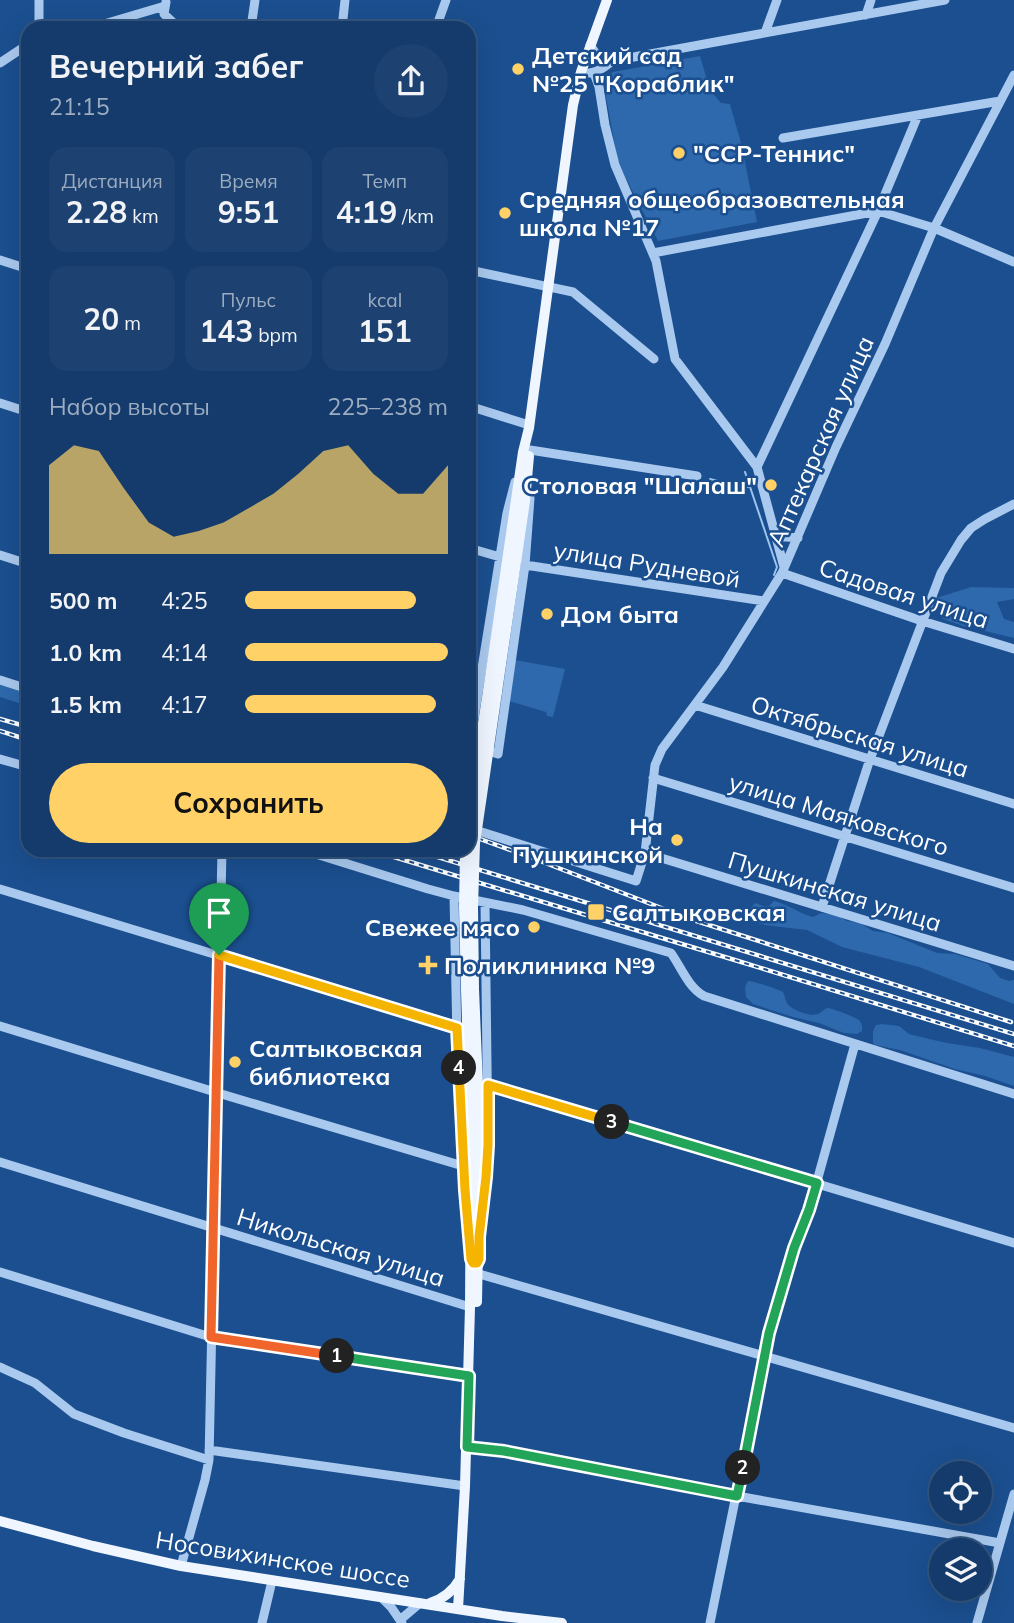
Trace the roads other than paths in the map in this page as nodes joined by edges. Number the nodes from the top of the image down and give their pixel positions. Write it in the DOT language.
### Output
graph roads {
  1 [pos="39,0"];
  2 [pos="255,0"];
  3 [pos="345,0"];
  4 [pos="446,0"];
  5 [pos="607,0"];
  6 [pos="777,0"];
  7 [pos="871,0"];
  8 [pos="945,0"];
  9 [pos="166,3"];
  10 [pos="866,15"];
  11 [pos="39,21"];
  12 [pos="113,21"];
  13 [pos="172,21"];
  14 [pos="252,21"];
  15 [pos="343,21"];
  16 [pos="438,21"];
  17 [pos="765,33"];
  18 [pos="590,45"];
  19 [pos="21,47"];
  20 [pos="21,49"];
  21 [pos="0,53"];
  22 [pos="612,61"];
  23 [pos="0,63"];
  24 [pos="594,73"];
  25 [pos="580,74"];
  26 [pos="1014,75"];
  27 [pos="1000,101"];
  28 [pos="918,115"];
  29 [pos="783,138"];
  30 [pos="878,211"];
  31 [pos="934,228"];
  32 [pos="653,253"];
  33 [pos="0,260"];
  34 [pos="1014,262"];
  35 [pos="21,267"];
  36 [pos="476,271"];
  37 [pos="548,285"];
  38 [pos="654,359"];
  39 [pos="0,403"];
  40 [pos="476,408"];
  41 [pos="21,410"];
  42 [pos="529,426"];
  43 [pos="530,450"];
  44 [pos="525,465"];
  45 [pos="757,467"];
  46 [pos="697,475"];
  47 [pos="1014,504"];
  48 [pos="776,536"];
  49 [pos="798,538"];
  50 [pos="476,550"];
  51 [pos="0,555"];
  52 [pos="500,557"];
  53 [pos="21,562"];
  54 [pos="525,565"];
  55 [pos="783,570"];
  56 [pos="764,601"];
  57 [pos="922,621"];
  58 [pos="1014,649"];
  59 [pos="0,680"];
  60 [pos="476,681"];
  61 [pos="21,687"];
  62 [pos="492,692"];
  63 [pos="476,698"];
  64 [pos="695,705"];
  65 [pos="505,707"];
  66 [pos="476,749"];
  67 [pos="0,759"];
  68 [pos="870,759"];
  69 [pos="21,765"];
  70 [pos="476,777"];
  71 [pos="653,778"];
  72 [pos="1014,804"];
  73 [pos="476,831"];
  74 [pos="476,835"];
  75 [pos="844,836"];
  76 [pos="645,853"];
  77 [pos="222,857"];
  78 [pos="326,857"];
  79 [pos="465,857"];
  80 [pos="475,857"];
  81 [pos="1014,888"];
  82 [pos="0,889"];
  83 [pos="454,896"];
  84 [pos="485,903"];
  85 [pos="822,907"];
  86 [pos="455,933"];
  87 [pos="485,933"];
  88 [pos="219,955"];
  89 [pos="1014,966"];
  90 [pos="470,989"];
  91 [pos="0,1026"];
  92 [pos="457,1028"];
  93 [pos="855,1045"];
  94 [pos="488,1085"];
  95 [pos="216,1092"];
  96 [pos="1014,1094"];
  97 [pos="0,1162"];
  98 [pos="463,1166"];
  99 [pos="817,1183"];
  100 [pos="214,1228"];
  101 [pos="479,1237"];
  102 [pos="1014,1243"];
  103 [pos="473,1256"];
  104 [pos="0,1272"];
  105 [pos="479,1274"];
  106 [pos="470,1307"];
  107 [pos="211,1337"];
  108 [pos="764,1356"];
  109 [pos="470,1360"];
  110 [pos="0,1367"];
  111 [pos="469,1376"];
  112 [pos="1014,1428"];
  113 [pos="467,1447"];
  114 [pos="209,1455"];
  115 [pos="465,1486"];
  116 [pos="1014,1494"];
  117 [pos="737,1496"];
  118 [pos="0,1521"];
  119 [pos="1000,1543"];
  120 [pos="181,1566"];
  121 [pos="461,1576"];
  122 [pos="272,1581"];
  123 [pos="381,1597"];
  124 [pos="422,1603"];
  125 [pos="458,1609"];
  126 [pos="401,1621"];
  127 [pos="262,1623"];
  128 [pos="562,1623"];
  129 [pos="710,1623"];
  130 [pos="977,1623"];
  1 -- 11 [label="street"];
  2 -- 14 [label="street"];
  3 -- 15 [label="street"];
  4 -- 16 [label="street"];
  5 -- 18 [label="main road"];
  6 -- 17 [label="street"];
  7 -- 10 [label="street"];
  8 -- 10 [label="street"];
  9 -- 12 [label="street"];
  9 -- 13 [label="street"];
  10 -- 17 [label="street"];
  17 -- 22 [label="street"];
  18 -- 22 [label="street"];
  18 -- 25 [label="main road"];
  19 -- 21 [label="street"];
  20 -- 23 [label="street"];
  22 -- 24 [label="street"];
  24 -- 25 [label="street"];
  24 -- 32 [label="street"];
  25 -- 37 [label="main road"];
  26 -- 27 [label="street, Аптекарская улица"];
  27 -- 28 [label="street"];
  27 -- 31 [label="street, Аптекарская улица"];
  28 -- 29 [label="street"];
  28 -- 30 [label="street"];
  30 -- 31 [label="street"];
  30 -- 32 [label="street"];
  30 -- 45 [label="street"];
  31 -- 34 [label="street"];
  31 -- 49 [label="street, Аптекарская улица"];
  32 -- 45 [label="street"];
  33 -- 35 [label="street"];
  36 -- 37 [label="street"];
  37 -- 38 [label="street"];
  37 -- 42 [label="main road"];
  39 -- 41 [label="street"];
  40 -- 42 [label="street"];
  42 -- 43 [label="main road"];
  42 -- 44 [label="main road"];
  43 -- 44 [label="main road"];
  43 -- 46 [label="street"];
  44 -- 52 [label="street"];
  44 -- 54 [label="street"];
  44 -- 62 [label="main road"];
  45 -- 48 [label="street"];
  47 -- 57 [label="street"];
  48 -- 49 [label="street"];
  48 -- 55 [label="street"];
  49 -- 55 [label="street, Аптекарская улица"];
  50 -- 52 [label="street"];
  51 -- 53 [label="street"];
  52 -- 60 [label="street"];
  54 -- 56 [label="street, улица Рудневой"];
  54 -- 65 [label="street"];
  55 -- 56 [label="street, Аптекарская улица"];
  55 -- 57 [label="street, Садовая улица"];
  56 -- 64 [label="street, Аптекарская улица"];
  57 -- 58 [label="street, Садовая улица"];
  57 -- 68 [label="street"];
  59 -- 61 [label="street"];
  62 -- 70 [label="main road, bridge"];
  62 -- 74 [label="main road, bridge"];
  63 -- 65 [label="street"];
  64 -- 68 [label="street, Октябрьская улица"];
  64 -- 71 [label="street, Аптекарская улица"];
  65 -- 66 [label="street"];
  67 -- 69 [label="street"];
  68 -- 72 [label="street, Октябрьская улица"];
  68 -- 75 [label="street"];
  71 -- 75 [label="street, улица Маяковского"];
  71 -- 76 [label="street, Аптекарская улица"];
  73 -- 76 [label="street"];
  75 -- 81 [label="street, улица Маяковского"];
  75 -- 85 [label="street"];
  76 -- 85 [label="street, Пушкинская улица"];
  77 -- 88 [label="street"];
  78 -- 83 [label="street"];
  79 -- 90 [label="main road, bridge"];
  80 -- 90 [label="main road, bridge"];
  82 -- 88 [label="street"];
  83 -- 84 [label="street"];
  83 -- 86 [label="street"];
  84 -- 87 [label="street"];
  84 -- 93 [label="street"];
  85 -- 89 [label="street, Пушкинская улица"];
  86 -- 87 [label="street"];
  86 -- 92 [label="street"];
  87 -- 94 [label="street"];
  88 -- 92 [label="street"];
  88 -- 95 [label="street"];
  90 -- 101 [label="main road"];
  90 -- 103 [label="main road"];
  91 -- 95 [label="street"];
  92 -- 98 [label="street"];
  93 -- 96 [label="street"];
  93 -- 99 [label="street"];
  94 -- 99 [label="street"];
  94 -- 101 [label="street"];
  95 -- 98 [label="street"];
  95 -- 100 [label="street"];
  97 -- 100 [label="street, Никольская улица"];
  98 -- 103 [label="street"];
  99 -- 102 [label="street"];
  99 -- 108 [label="street"];
  100 -- 106 [label="street, Никольская улица"];
  100 -- 107 [label="street"];
  101 -- 103 [label="main road"];
  103 -- 105 [label="main road"];
  103 -- 106 [label="main road"];
  104 -- 107 [label="street"];
  105 -- 108 [label="street"];
  105 -- 109 [label="main road"];
  106 -- 109 [label="main road"];
  107 -- 111 [label="street"];
  107 -- 114 [label="street"];
  108 -- 112 [label="street"];
  108 -- 117 [label="street"];
  109 -- 111 [label="main road"];
  110 -- 114 [label="street"];
  111 -- 113 [label="main road"];
  113 -- 115 [label="main road"];
  113 -- 117 [label="street"];
  114 -- 115 [label="street"];
  114 -- 120 [label="street"];
  115 -- 121 [label="main road"];
  116 -- 119 [label="street"];
  117 -- 119 [label="street"];
  117 -- 129 [label="street"];
  118 -- 120 [label="main road, Носовихинское шоссе"];
  119 -- 130 [label="street"];
  120 -- 122 [label="main road, Носовихинское шоссе"];
  121 -- 124 [label="main road"];
  121 -- 125 [label="main road"];
  122 -- 123 [label="main road, Носовихинское шоссе"];
  122 -- 127 [label="street"];
  123 -- 124 [label="main road, Носовихинское шоссе"];
  123 -- 126 [label="street"];
  124 -- 125 [label="main road, Носовихинское шоссе"];
  124 -- 126 [label="street"];
  125 -- 128 [label="main road, Носовихинское шоссе"];
}
